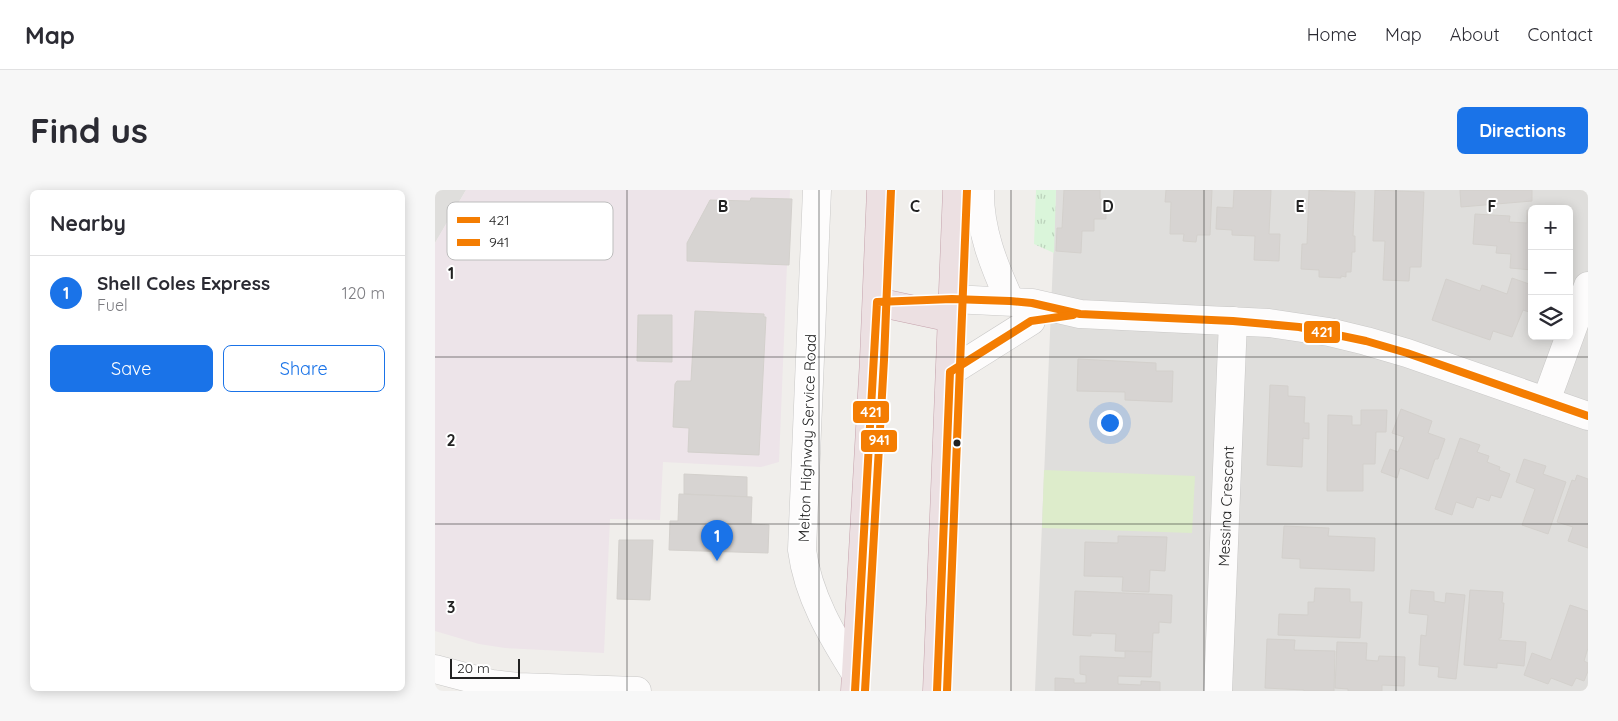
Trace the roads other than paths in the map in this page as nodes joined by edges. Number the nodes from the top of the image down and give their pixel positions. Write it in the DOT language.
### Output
graph roads {
  1 [pos="817,190"];
  2 [pos="881,190"];
  3 [pos="957,190"];
  4 [pos="980,190"];
  5 [pos="1588,286"];
  6 [pos="877,302"];
  7 [pos="1010,302"];
  8 [pos="952,308"];
  9 [pos="1080,314"];
  10 [pos="1031,321"];
  11 [pos="1233,321"];
  12 [pos="950,372"];
  13 [pos="1546,401"];
  14 [pos="1588,416"];
  15 [pos="435,669"];
  16 [pos="855,682"];
  17 [pos="637,691"];
  18 [pos="937,691"];
  19 [pos="1219,691"];
  1 -- 16 [label="street, Melton Highway Service Road"];
  2 -- 6 [label="highway"];
  3 -- 8 [label="highway"];
  4 -- 7 [label="street"];
  5 -- 13 [label="street"];
  6 -- 8 [label="highway"];
  6 -- 16 [label="highway"];
  7 -- 8 [label="street"];
  7 -- 9 [label="street"];
  8 -- 10 [label="street"];
  8 -- 12 [label="highway"];
  9 -- 10 [label="street"];
  9 -- 11 [label="street"];
  10 -- 12 [label="street"];
  11 -- 13 [label="street"];
  11 -- 19 [label="street, Messina Crescent"];
  12 -- 18 [label="highway"];
  13 -- 14 [label="street"];
  15 -- 17 [label="street"];
}
